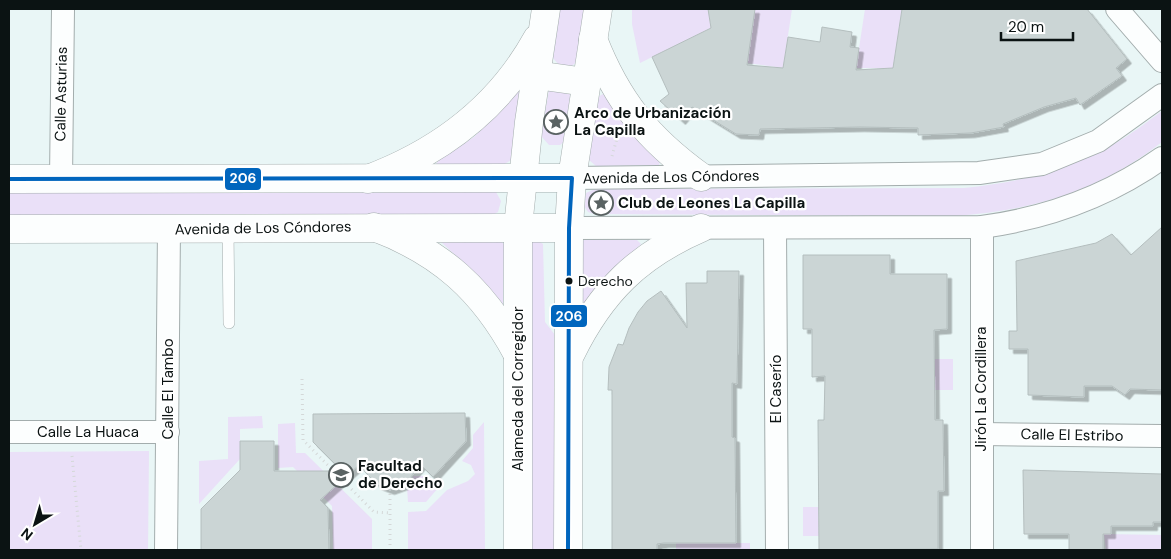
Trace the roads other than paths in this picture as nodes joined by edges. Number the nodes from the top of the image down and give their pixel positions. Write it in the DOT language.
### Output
graph roads {
  1 [pos="63,9"];
  2 [pos="598,9"];
  3 [pos="1117,9"];
  4 [pos="545,19"];
  5 [pos="593,39"];
  6 [pos="1162,61"];
  7 [pos="536,75"];
  8 [pos="586,82"];
  9 [pos="1162,95"];
  10 [pos="1162,158"];
  11 [pos="701,177"];
  12 [pos="522,178"];
  13 [pos="572,178"];
  14 [pos="9,179"];
  15 [pos="61,179"];
  16 [pos="368,179"];
  17 [pos="228,227"];
  18 [pos="374,227"];
  19 [pos="518,227"];
  20 [pos="982,227"];
  21 [pos="169,228"];
  22 [pos="569,228"];
  23 [pos="701,228"];
  24 [pos="775,228"];
  25 [pos="9,229"];
  26 [pos="229,323"];
  27 [pos="517,354"];
  28 [pos="569,357"];
  29 [pos="9,432"];
  30 [pos="168,432"];
  31 [pos="982,434"];
  32 [pos="1162,436"];
  33 [pos="166,550"];
  34 [pos="518,550"];
  35 [pos="568,550"];
  36 [pos="777,550"];
  37 [pos="982,550"];
  1 -- 15 [label="street, Calle Asturias"];
  2 -- 5 [label="main road"];
  3 -- 6 [label="street"];
  4 -- 7 [label="main road, Alameda del Corregidor"];
  4 -- 16 [label="main road"];
  5 -- 8 [label="main road"];
  5 -- 11 [label="main road"];
  7 -- 8 [label="main road"];
  7 -- 12 [label="main road, Alameda del Corregidor"];
  8 -- 13 [label="main road"];
  9 -- 11 [label="street, Avenida de Los Cóndores"];
  10 -- 20 [label="street, Avenida de Los Cóndores"];
  11 -- 13 [label="street, Avenida de Los Cóndores"];
  12 -- 13 [label="main road, Avenida de Los Cóndores"];
  12 -- 16 [label="main road, Avenida de Los Cóndores"];
  12 -- 19 [label="main road, Alameda del Corregidor"];
  13 -- 22 [label="main road"];
  14 -- 15 [label="main road, Avenida de Los Cóndores"];
  15 -- 16 [label="main road, Avenida de Los Cóndores"];
  17 -- 18 [label="main road, Avenida de Los Cóndores"];
  17 -- 21 [label="main road, Avenida de Los Cóndores"];
  17 -- 26 [label="lane"];
  18 -- 19 [label="main road, Avenida de Los Cóndores"];
  18 -- 27 [label="main road"];
  19 -- 22 [label="main road, Avenida de Los Cóndores"];
  19 -- 27 [label="main road, Alameda del Corregidor"];
  20 -- 24 [label="street, Avenida de Los Cóndores"];
  20 -- 31 [label="street, Jirón La Cordillera"];
  21 -- 25 [label="main road, Avenida de Los Cóndores"];
  21 -- 30 [label="street, Calle El Tambo"];
  22 -- 23 [label="street, Avenida de Los Cóndores"];
  22 -- 28 [label="main road"];
  23 -- 24 [label="street, Avenida de Los Cóndores"];
  23 -- 28 [label="main road"];
  24 -- 36 [label="street, El Caserío"];
  27 -- 34 [label="main road, Alameda del Corregidor"];
  28 -- 35 [label="main road"];
  29 -- 30 [label="street, Calle La Huaca"];
  30 -- 33 [label="street, Calle El Tambo"];
  31 -- 32 [label="street, Calle El Estribo"];
  31 -- 37 [label="street, Jirón La Cordillera"];
}
